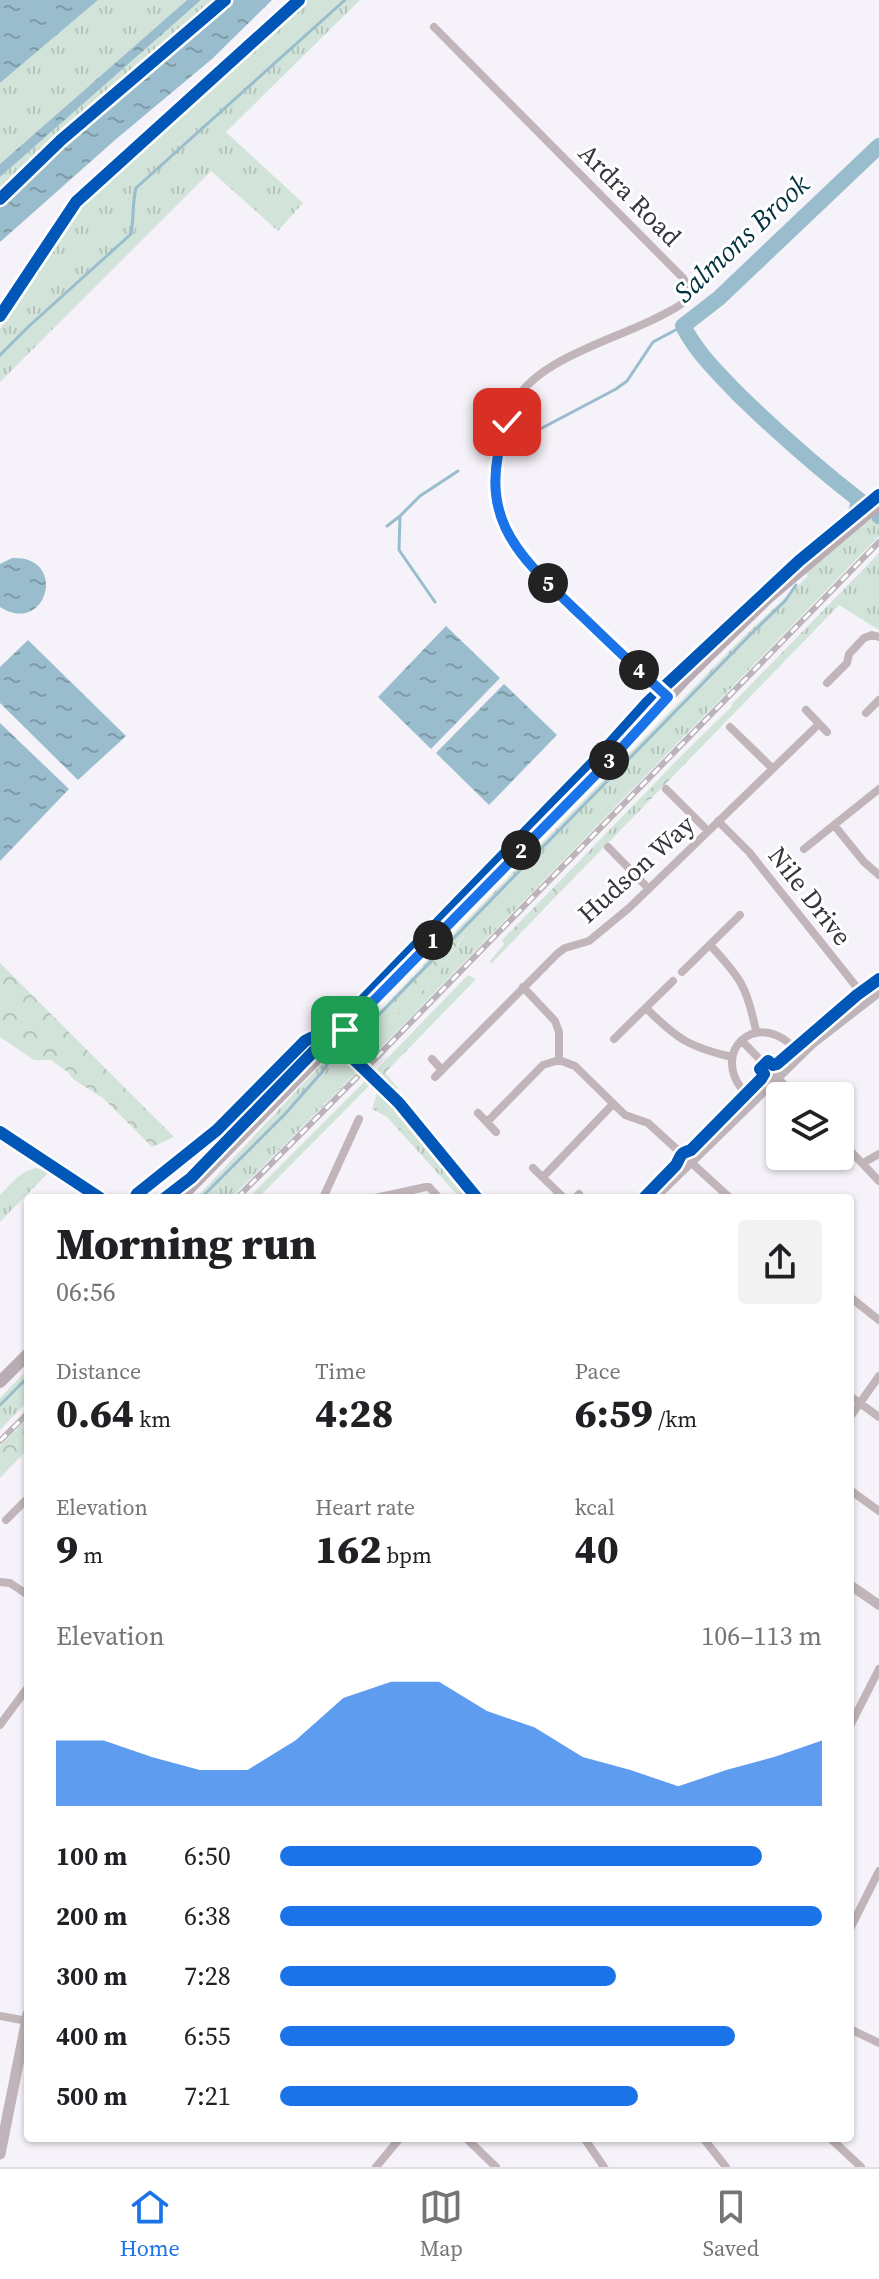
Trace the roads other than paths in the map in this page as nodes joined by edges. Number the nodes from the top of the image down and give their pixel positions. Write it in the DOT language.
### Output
graph roads {
  1 [pos="434,27"];
  2 [pos="879,504"];
  3 [pos="879,637"];
  4 [pos="827,683"];
  5 [pos="668,697"];
  6 [pos="879,700"];
  7 [pos="806,710"];
  8 [pos="866,713"];
  9 [pos="819,724"];
  10 [pos="730,727"];
  11 [pos="827,732"];
  12 [pos="772,768"];
  13 [pos="666,789"];
  14 [pos="879,789"];
  15 [pos="718,821"];
  16 [pos="834,825"];
  17 [pos="708,831"];
  18 [pos="608,847"];
  19 [pos="804,849"];
  20 [pos="879,875"];
  21 [pos="649,889"];
  22 [pos="740,915"];
  23 [pos="710,945"];
  24 [pos="682,972"];
  25 [pos="673,981"];
  26 [pos="523,987"];
  27 [pos="879,991"];
  28 [pos="867,1000"];
  29 [pos="646,1008"];
  30 [pos="756,1031"];
  31 [pos="614,1039"];
  32 [pos="742,1041"];
  33 [pos="789,1043"];
  34 [pos="732,1057"];
  35 [pos="432,1059"];
  36 [pos="559,1060"];
  37 [pos="442,1070"];
  38 [pos="435,1077"];
  39 [pos="776,1077"];
  40 [pos="781,1082"];
  41 [pos="741,1088"];
  42 [pos="613,1104"];
  43 [pos="478,1113"];
  44 [pos="359,1119"];
  45 [pos="487,1122"];
  46 [pos="0,1132"];
  47 [pos="496,1132"];
  48 [pos="854,1154"];
  49 [pos="879,1154"];
  50 [pos="690,1162"];
  51 [pos="863,1163"];
  52 [pos="533,1168"];
  53 [pos="543,1177"];
  54 [pos="879,1181"];
  55 [pos="94,1194"];
  56 [pos="139,1194"];
  57 [pos="184,1194"];
  58 [pos="325,1194"];
  59 [pos="401,1194"];
  60 [pos="435,1194"];
  61 [pos="474,1194"];
  62 [pos="560,1194"];
  63 [pos="657,1194"];
  64 [pos="726,1194"];
  65 [pos="854,1300"];
  66 [pos="879,1320"];
  67 [pos="24,1358"];
  68 [pos="879,1376"];
  69 [pos="0,1382"];
  70 [pos="854,1399"];
  71 [pos="860,1403"];
  72 [pos="854,1411"];
  73 [pos="879,1417"];
  74 [pos="854,1493"];
  75 [pos="24,1502"];
  76 [pos="879,1511"];
  77 [pos="6,1520"];
  78 [pos="0,1582"];
  79 [pos="854,1588"];
  80 [pos="24,1592"];
  81 [pos="879,1605"];
  82 [pos="879,1669"];
  83 [pos="24,1692"];
  84 [pos="854,1718"];
  85 [pos="0,1725"];
  86 [pos="879,1871"];
  87 [pos="854,1921"];
  88 [pos="0,2016"];
  89 [pos="24,2017"];
  90 [pos="24,2031"];
  91 [pos="854,2031"];
  92 [pos="879,2043"];
  93 [pos="2,2131"];
  94 [pos="397,2142"];
  95 [pos="470,2142"];
  96 [pos="587,2142"];
  97 [pos="706,2142"];
  98 [pos="834,2142"];
  99 [pos="0,2154"];
  100 [pos="376,2167"];
  101 [pos="496,2167"];
  102 [pos="604,2167"];
  103 [pos="726,2167"];
  104 [pos="861,2167"];
  1 -- 5 [label="street, Ardra Road"];
  2 -- 5 [label="main road"];
  3 -- 4 [label="street"];
  5 -- 57 [label="main road"];
  6 -- 8 [label="street"];
  7 -- 9 [label="street"];
  9 -- 11 [label="street"];
  9 -- 12 [label="street, Hudson Way"];
  10 -- 12 [label="street"];
  12 -- 15 [label="street, Hudson Way"];
  13 -- 17 [label="street"];
  14 -- 16 [label="street"];
  15 -- 17 [label="street, Hudson Way"];
  15 -- 28 [label="street, Nile Drive"];
  16 -- 19 [label="street"];
  16 -- 20 [label="street"];
  17 -- 21 [label="street, Hudson Way"];
  18 -- 21 [label="street"];
  21 -- 26 [label="street, Hudson Way"];
  22 -- 23 [label="street"];
  23 -- 24 [label="street"];
  23 -- 30 [label="street"];
  25 -- 29 [label="street"];
  26 -- 36 [label="street"];
  26 -- 37 [label="street, Hudson Way"];
  27 -- 28 [label="main road"];
  28 -- 39 [label="main road"];
  29 -- 31 [label="street"];
  29 -- 34 [label="street"];
  30 -- 32 [label="street"];
  30 -- 33 [label="street"];
  32 -- 34 [label="street"];
  32 -- 39 [label="street"];
  34 -- 41 [label="street"];
  35 -- 37 [label="street"];
  36 -- 42 [label="street"];
  36 -- 45 [label="street"];
  37 -- 38 [label="street, Hudson Way"];
  39 -- 40 [label="street"];
  39 -- 50 [label="main road"];
  42 -- 50 [label="street"];
  42 -- 53 [label="street"];
  43 -- 45 [label="street"];
  44 -- 58 [label="street"];
  45 -- 47 [label="street"];
  46 -- 55 [label="street"];
  48 -- 51 [label="street"];
  49 -- 51 [label="street"];
  50 -- 63 [label="main road"];
  50 -- 64 [label="street"];
  51 -- 54 [label="street"];
  52 -- 53 [label="street"];
  53 -- 62 [label="street"];
  56 -- 61 [label="street, bridge"];
  59 -- 60 [label="street"];
  65 -- 66 [label="street"];
  67 -- 69 [label="main road"];
  68 -- 71 [label="street"];
  70 -- 71 [label="street"];
  71 -- 72 [label="street"];
  71 -- 73 [label="street"];
  74 -- 76 [label="street"];
  75 -- 77 [label="street"];
  78 -- 80 [label="street"];
  79 -- 81 [label="street"];
  82 -- 84 [label="street"];
  83 -- 85 [label="street"];
  86 -- 87 [label="street"];
  88 -- 89 [label="street"];
  90 -- 93 [label="main road"];
  91 -- 92 [label="street"];
  93 -- 99 [label="main road"];
  94 -- 100 [label="street"];
  95 -- 101 [label="street"];
  96 -- 102 [label="street"];
  97 -- 103 [label="street"];
  98 -- 104 [label="street"];
}
